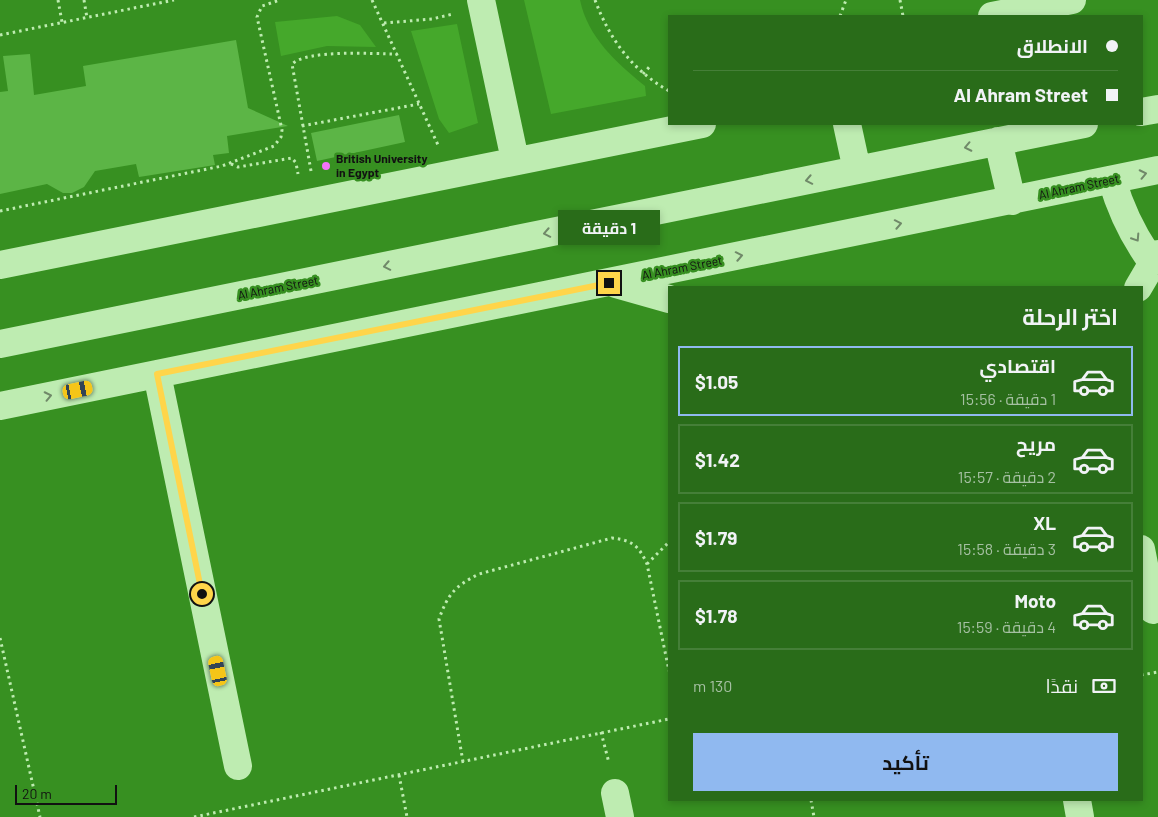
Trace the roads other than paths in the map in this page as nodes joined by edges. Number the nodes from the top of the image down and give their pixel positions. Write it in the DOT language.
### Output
graph roads {
  1 [pos="481,0"];
  2 [pos="1072,0"];
  3 [pos="997,15"];
  4 [pos="1158,109"];
  5 [pos="1143,112"];
  6 [pos="697,125"];
  7 [pos="847,125"];
  8 [pos="1079,125"];
  9 [pos="998,141"];
  10 [pos="515,160"];
  11 [pos="857,170"];
  12 [pos="1158,170"];
  13 [pos="1112,180"];
  14 [pos="1012,201"];
  15 [pos="1155,258"];
  16 [pos="0,265"];
  17 [pos="609,283"];
  18 [pos="1139,286"];
  19 [pos="668,299"];
  20 [pos="0,344"];
  21 [pos="157,374"];
  22 [pos="0,406"];
  23 [pos="1143,558"];
  24 [pos="1154,610"];
  25 [pos="238,766"];
  26 [pos="1077,801"];
  27 [pos="1080,817"];
  1 -- 10 [label="street"];
  2 -- 3 [label="street"];
  4 -- 5 [label="street"];
  6 -- 10 [label="street"];
  7 -- 11 [label="street"];
  8 -- 9 [label="street, Al Ahram Street"];
  9 -- 11 [label="street, Al Ahram Street, one-way"];
  9 -- 14 [label="street"];
  10 -- 16 [label="street"];
  11 -- 20 [label="street, Al Ahram Street, one-way"];
  13 -- 12 [label="street, Al Ahram Street, one-way"];
  13 -- 14 [label="street, Al Ahram Street"];
  13 -- 15 [label="street, one-way"];
  17 -- 14 [label="street, Al Ahram Street, one-way"];
  15 -- 18 [label="street"];
  17 -- 19 [label="street"];
  17 -- 21 [label="street, Al Ahram Street"];
  22 -- 21 [label="street, Al Ahram Street, one-way"];
  21 -- 25 [label="street"];
  23 -- 24 [label="street"];
  26 -- 27 [label="street"];
}
